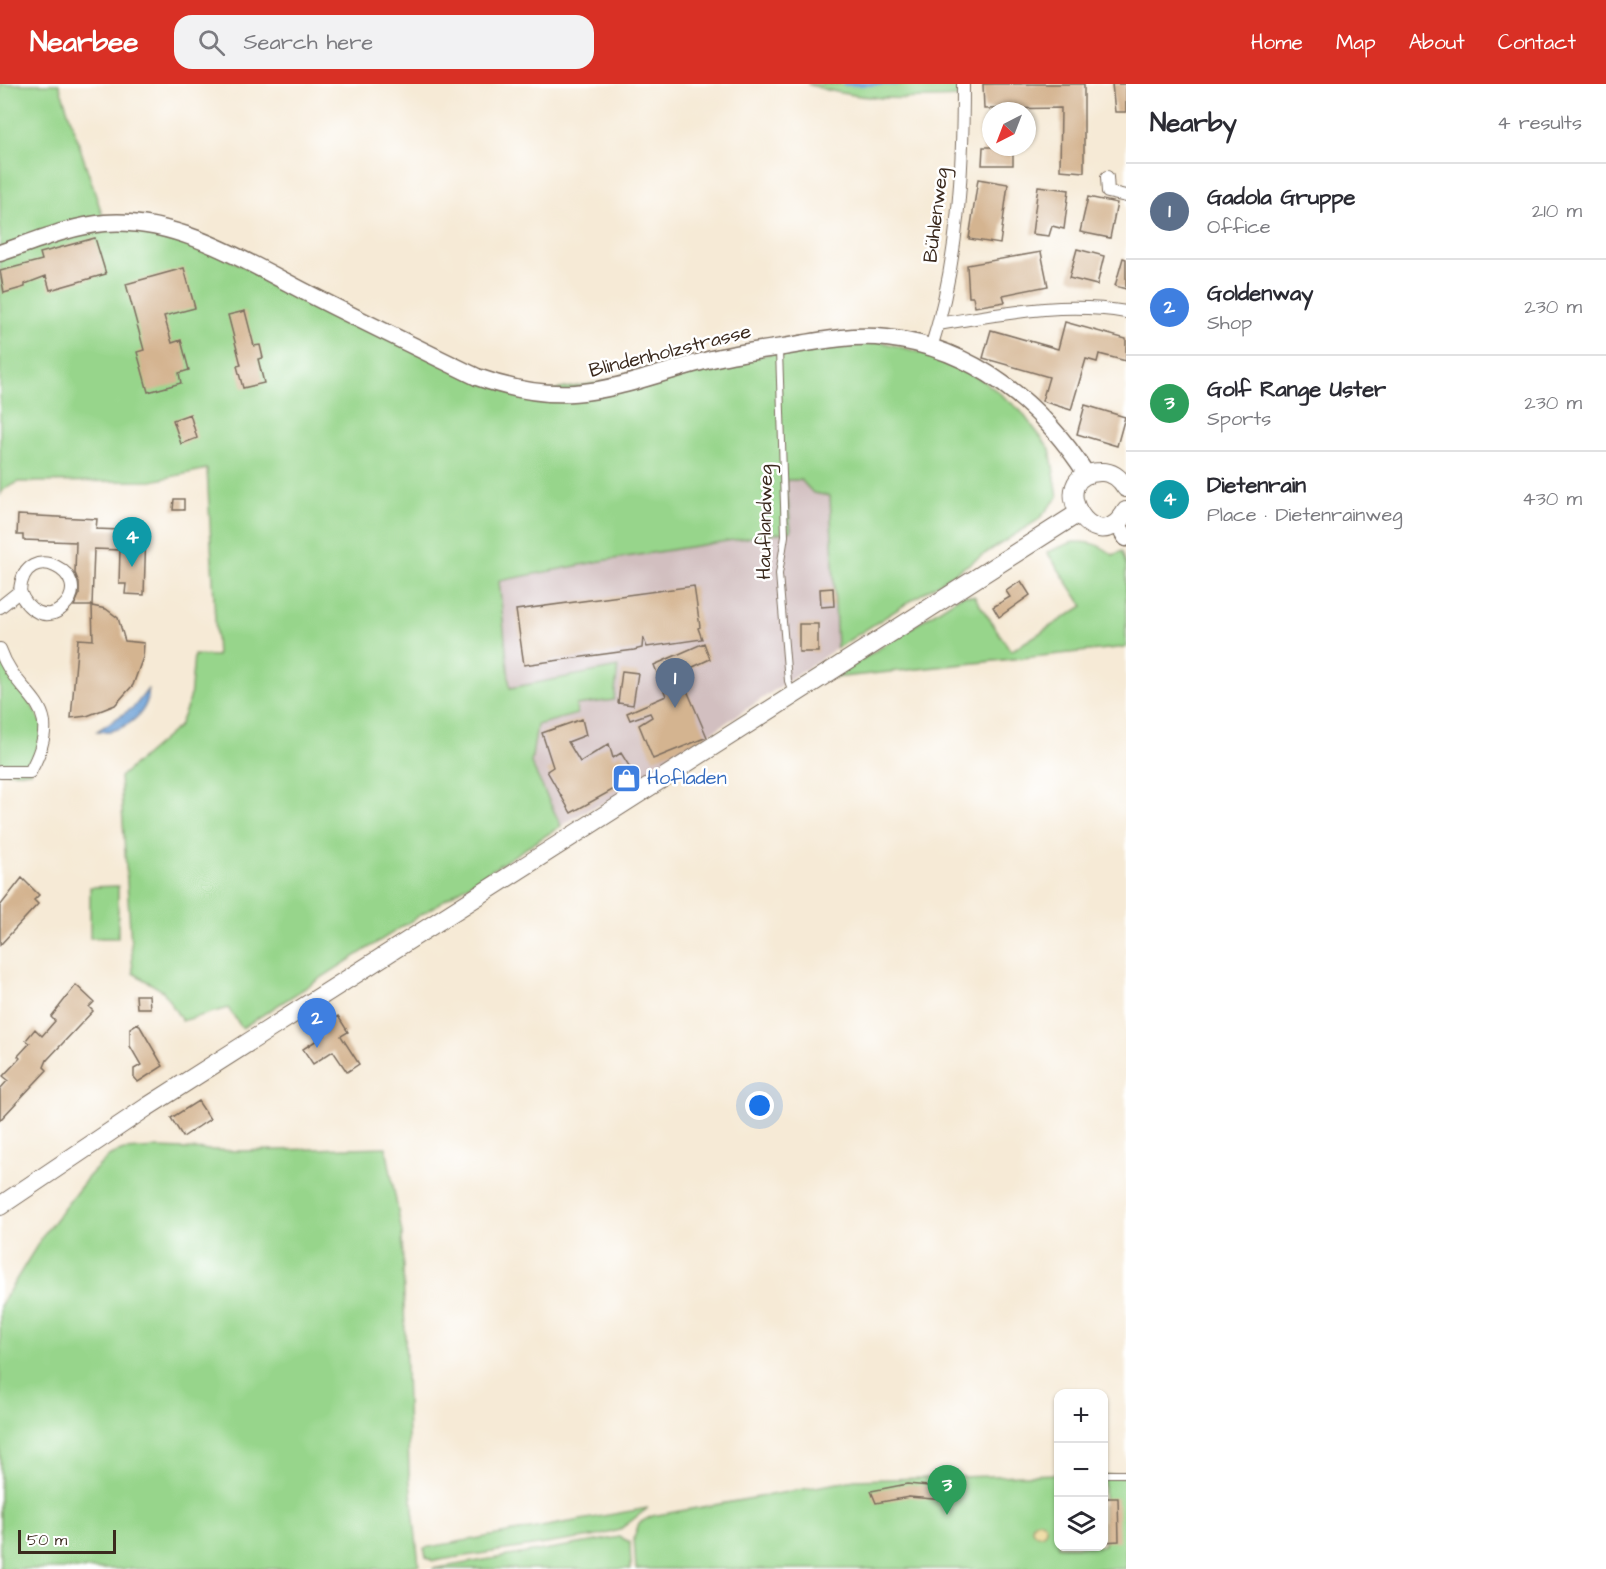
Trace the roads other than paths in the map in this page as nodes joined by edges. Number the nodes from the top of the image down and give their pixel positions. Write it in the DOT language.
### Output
graph roads {
  1 [pos="963,84"];
  2 [pos="1107,177"];
  3 [pos="1126,196"];
  4 [pos="0,253"];
  5 [pos="1126,312"];
  6 [pos="938,324"];
  7 [pos="779,347"];
  8 [pos="931,348"];
  9 [pos="1087,475"];
  10 [pos="1126,486"];
  11 [pos="1077,514"];
  12 [pos="1123,524"];
  13 [pos="20,591"];
  14 [pos="0,607"];
  15 [pos="0,649"];
  16 [pos="793,696"];
  17 [pos="0,772"];
  18 [pos="0,1206"];
  19 [pos="1108,1474"];
  20 [pos="1126,1474"];
  1 -- 6 [label="street, Bühlenweg"];
  2 -- 3 [label="street"];
  4 -- 7 [label="street, Blindenholzstrasse"];
  5 -- 6 [label="street"];
  6 -- 8 [label="street, Bühlenweg"];
  7 -- 8 [label="street, Blindenholzstrasse"];
  7 -- 16 [label="lane, Hauflandweg"];
  8 -- 9 [label="street, Blindenholzstrasse"];
  9 -- 10 [label="main road"];
  9 -- 11 [label="main road"];
  11 -- 12 [label="main road"];
  11 -- 16 [label="main road"];
  13 -- 13 [label="street"];
  13 -- 14 [label="street"];
  15 -- 17 [label="street"];
  16 -- 18 [label="main road"];
  19 -- 20 [label="lane"];
}
